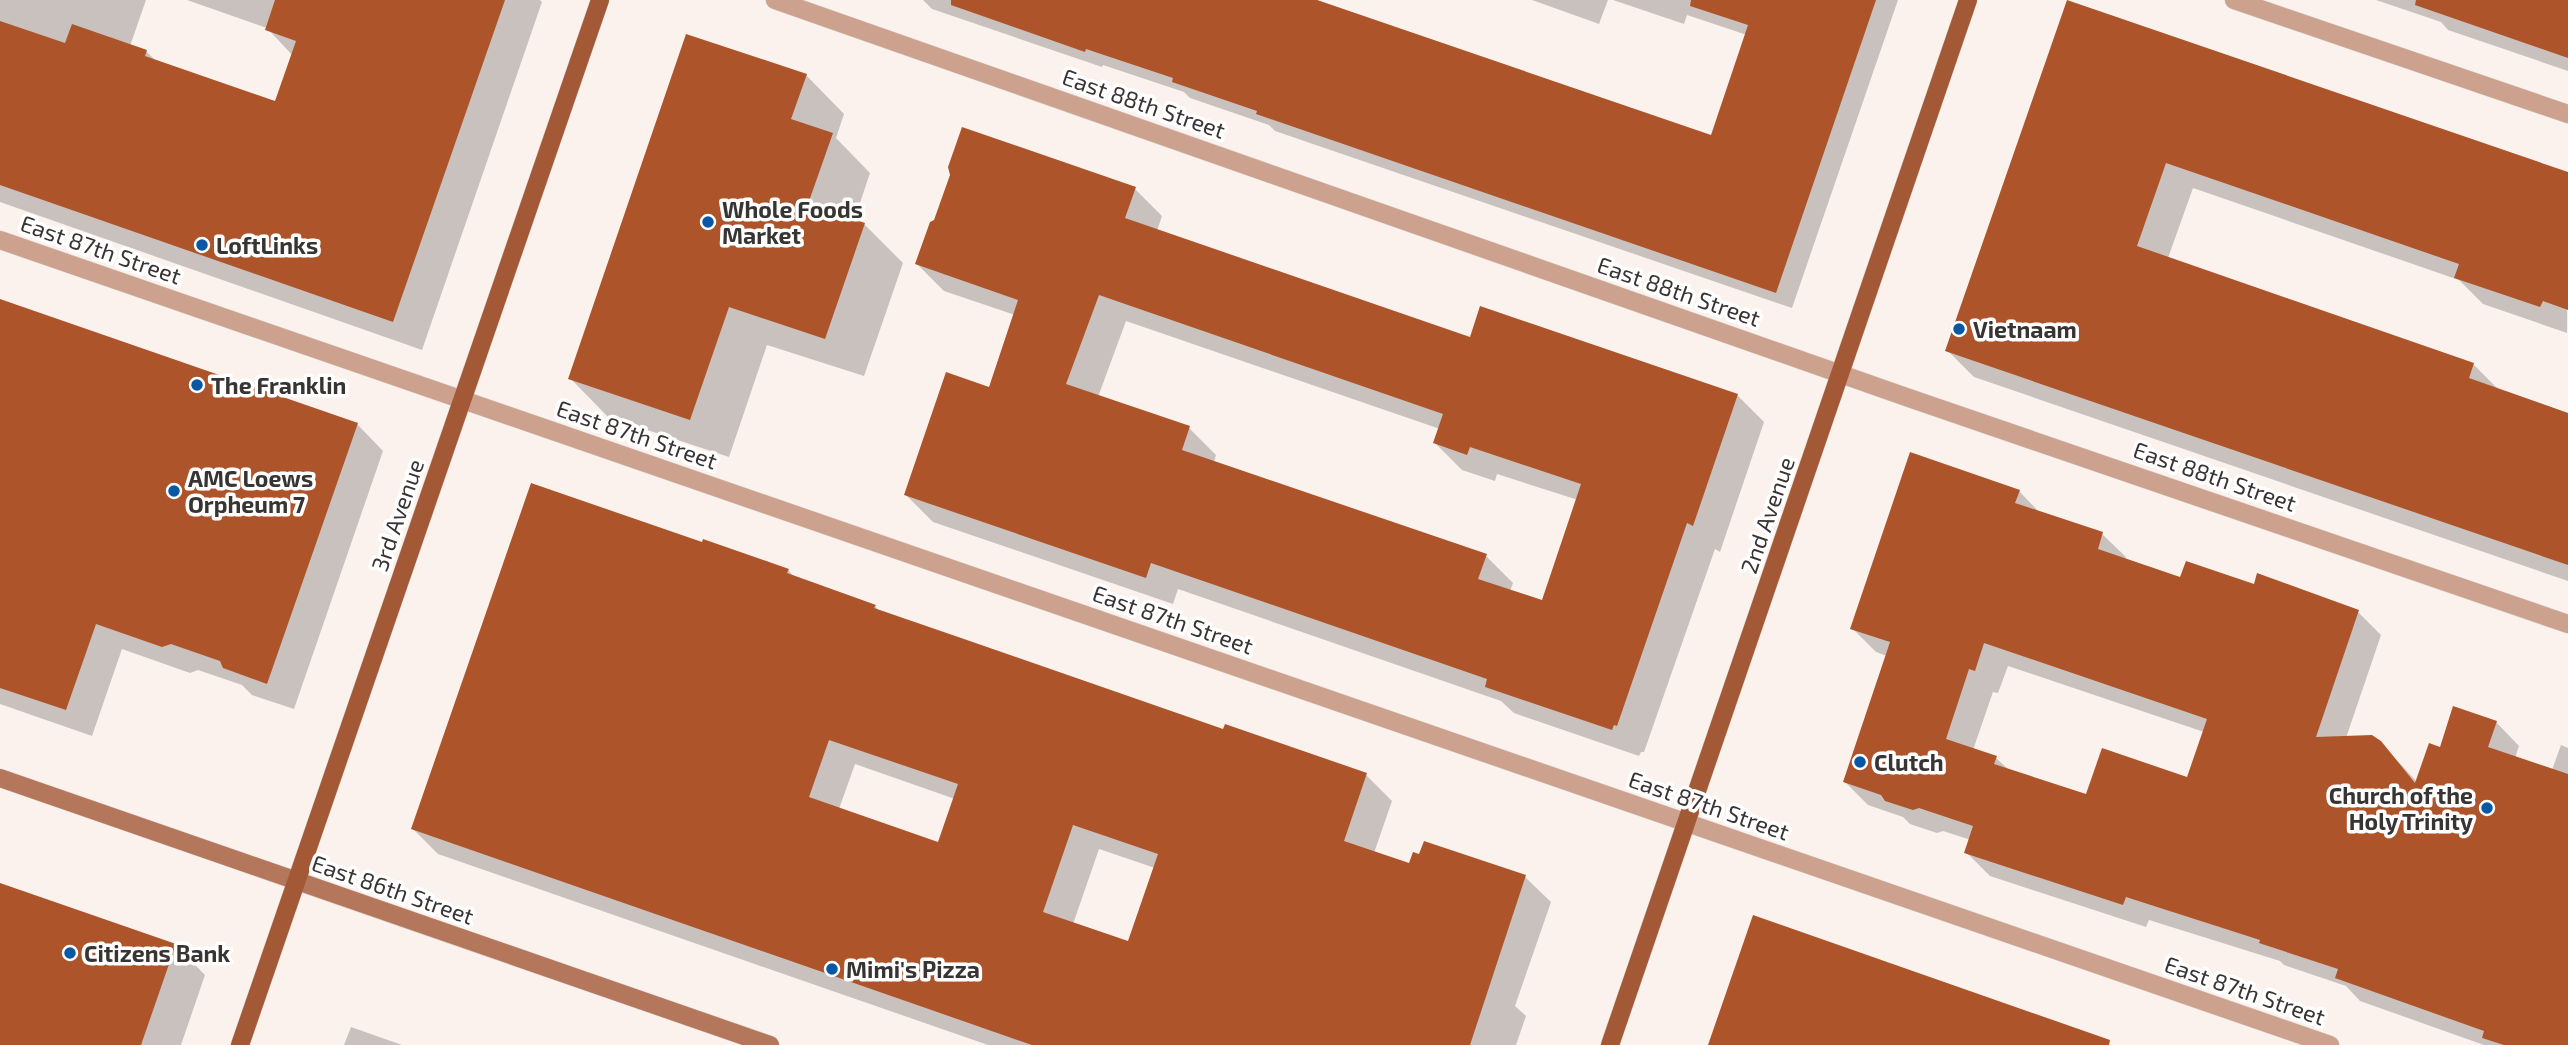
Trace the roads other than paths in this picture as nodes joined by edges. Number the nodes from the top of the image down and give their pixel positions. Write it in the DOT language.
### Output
graph roads {
  1 [pos="600,0"];
  2 [pos="775,0"];
  3 [pos="1968,0"];
  4 [pos="2234,0"];
  5 [pos="2568,114"];
  6 [pos="0,240"];
  7 [pos="1841,374"];
  8 [pos="462,400"];
  9 [pos="2568,624"];
  10 [pos="0,778"];
  11 [pos="1687,823"];
  12 [pos="296,881"];
  13 [pos="240,1045"];
  14 [pos="770,1045"];
  15 [pos="1609,1045"];
  16 [pos="2330,1045"];
  1 -- 8 [label="main road, 3rd Avenue"];
  2 -- 7 [label="street, East 88th Street"];
  3 -- 7 [label="main road, 2nd Avenue"];
  4 -- 5 [label="street"];
  6 -- 8 [label="street, East 87th Street"];
  7 -- 9 [label="street, East 88th Street"];
  7 -- 11 [label="main road, 2nd Avenue"];
  8 -- 11 [label="street, East 87th Street"];
  8 -- 12 [label="main road, 3rd Avenue"];
  10 -- 12 [label="main road, East 86th Street"];
  11 -- 15 [label="main road, 2nd Avenue"];
  11 -- 16 [label="street, East 87th Street"];
  12 -- 13 [label="main road, 3rd Avenue"];
  12 -- 14 [label="main road, East 86th Street"];
}
